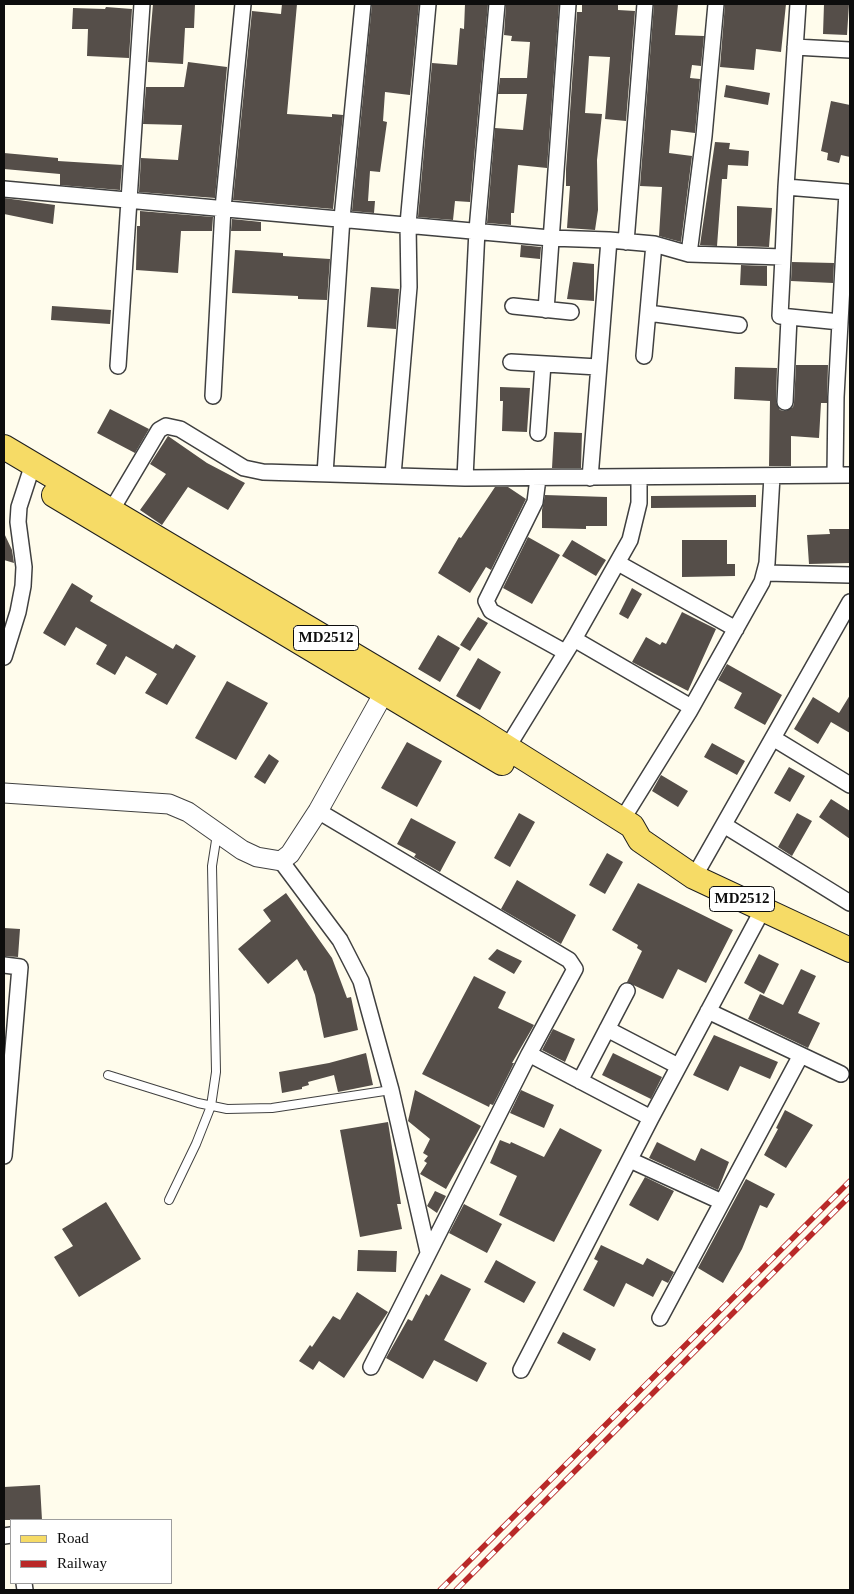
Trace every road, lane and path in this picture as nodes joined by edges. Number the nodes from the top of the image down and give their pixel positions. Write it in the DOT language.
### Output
graph roads {
  1 [pos="142,4"];
  2 [pos="243,4"];
  3 [pos="363,4"];
  4 [pos="428,4"];
  5 [pos="497,4"];
  6 [pos="568,4"];
  7 [pos="645,4"];
  8 [pos="716,4"];
  9 [pos="798,4"];
  10 [pos="795,47"];
  11 [pos="850,50"];
  12 [pos="786,187"];
  13 [pos="4,189"];
  14 [pos="849,192"];
  15 [pos="128,198"];
  16 [pos="223,208"];
  17 [pos="342,218"];
  18 [pos="408,224"];
  19 [pos="477,230"];
  20 [pos="550,238"];
  21 [pos="609,240"];
  22 [pos="626,242"];
  23 [pos="654,244"];
  24 [pos="690,254"];
  25 [pos="783,257"];
  26 [pos="846,298"];
  27 [pos="513,306"];
  28 [pos="546,310"];
  29 [pos="571,312"];
  30 [pos="648,313"];
  31 [pos="790,318"];
  32 [pos="840,322"];
  33 [pos="739,325"];
  34 [pos="644,356"];
  35 [pos="511,362"];
  36 [pos="543,364"];
  37 [pos="118,366"];
  38 [pos="598,367"];
  39 [pos="212,396"];
  40 [pos="785,402"];
  41 [pos="538,433"];
  42 [pos="4,447"];
  43 [pos="4,464"];
  44 [pos="30,472"];
  45 [pos="325,474"];
  46 [pos="393,475"];
  47 [pos="843,475"];
  48 [pos="772,476"];
  49 [pos="466,478"];
  50 [pos="538,478"];
  51 [pos="590,478"];
  52 [pos="638,478"];
  53 [pos="111,511"];
  54 [pos="618,563"];
  55 [pos="766,573"];
  56 [pos="850,575"];
  57 [pos="850,602"];
  58 [pos="736,628"];
  59 [pos="574,639"];
  60 [pos="565,652"];
  61 [pos="4,657"];
  62 [pos="388,686"];
  63 [pos="691,707"];
  64 [pos="773,738"];
  65 [pos="507,748"];
  66 [pos="849,782"];
  67 [pos="4,794"];
  68 [pos="318,811"];
  69 [pos="622,820"];
  70 [pos="724,825"];
  71 [pos="217,834"];
  72 [pos="640,840"];
  73 [pos="281,861"];
  74 [pos="694,877"];
  75 [pos="850,903"];
  76 [pos="763,909"];
  77 [pos="850,950"];
  78 [pos="4,966"];
  79 [pos="627,991"];
  80 [pos="708,1011"];
  81 [pos="607,1029"];
  82 [pos="529,1054"];
  83 [pos="801,1055"];
  84 [pos="678,1066"];
  85 [pos="108,1074"];
  86 [pos="841,1074"];
  87 [pos="580,1081"];
  88 [pos="391,1090"];
  89 [pos="211,1106"];
  90 [pos="651,1118"];
  91 [pos="4,1156"];
  92 [pos="630,1160"];
  93 [pos="169,1200"];
  94 [pos="722,1202"];
  95 [pos="428,1252"];
  96 [pos="660,1318"];
  97 [pos="371,1367"];
  98 [pos="521,1370"];
  1 -- 15 [label="street"];
  2 -- 16 [label="street"];
  3 -- 17 [label="street"];
  4 -- 18 [label="street"];
  5 -- 19 [label="street"];
  6 -- 20 [label="street"];
  7 -- 22 [label="street"];
  8 -- 24 [label="street"];
  9 -- 10 [label="street"];
  10 -- 11 [label="street"];
  10 -- 12 [label="street"];
  12 -- 14 [label="street"];
  12 -- 25 [label="street"];
  13 -- 15 [label="street"];
  14 -- 26 [label="street"];
  15 -- 16 [label="street"];
  15 -- 37 [label="street"];
  16 -- 17 [label="street"];
  16 -- 39 [label="street"];
  17 -- 18 [label="street"];
  17 -- 45 [label="street"];
  18 -- 19 [label="street"];
  18 -- 46 [label="street"];
  19 -- 20 [label="street"];
  19 -- 49 [label="street"];
  20 -- 21 [label="street"];
  20 -- 28 [label="street"];
  21 -- 22 [label="street"];
  21 -- 38 [label="street"];
  22 -- 23 [label="street"];
  23 -- 24 [label="street"];
  23 -- 30 [label="street"];
  24 -- 25 [label="street"];
  25 -- 31 [label="street"];
  26 -- 32 [label="street"];
  27 -- 28 [label="street"];
  28 -- 29 [label="street"];
  30 -- 33 [label="street"];
  30 -- 34 [label="street"];
  31 -- 32 [label="street"];
  31 -- 40 [label="street"];
  32 -- 47 [label="street"];
  35 -- 36 [label="street"];
  36 -- 38 [label="street"];
  36 -- 41 [label="street"];
  38 -- 51 [label="street"];
  42 -- 44 [label="main road, MD2512"];
  43 -- 44 [label="main road, MD2512"];
  44 -- 53 [label="main road, MD2512"];
  44 -- 61 [label="street"];
  44 -- 62 [label="main road, MD2512"];
  45 -- 46 [label="street"];
  45 -- 53 [label="street"];
  46 -- 49 [label="street"];
  47 -- 48 [label="street"];
  48 -- 52 [label="street"];
  48 -- 55 [label="street"];
  49 -- 50 [label="street"];
  50 -- 51 [label="street"];
  50 -- 60 [label="street"];
  51 -- 52 [label="street"];
  52 -- 54 [label="street"];
  53 -- 62 [label="main road, MD2512"];
  54 -- 58 [label="street"];
  54 -- 59 [label="street"];
  55 -- 56 [label="street"];
  55 -- 58 [label="street"];
  57 -- 64 [label="street"];
  58 -- 63 [label="street"];
  59 -- 60 [label="street"];
  59 -- 63 [label="street"];
  60 -- 65 [label="street"];
  62 -- 65 [label="main road, MD2512"];
  62 -- 68 [label="street"];
  62 -- 72 [label="main road, MD2512"];
  63 -- 69 [label="street"];
  64 -- 66 [label="street"];
  64 -- 70 [label="street"];
  65 -- 69 [label="main road, MD2512"];
  67 -- 71 [label="street"];
  68 -- 73 [label="street"];
  68 -- 82 [label="street"];
  69 -- 72 [label="main road, MD2512"];
  70 -- 74 [label="street"];
  70 -- 75 [label="street"];
  71 -- 73 [label="street"];
  71 -- 89 [label="lane"];
  72 -- 74 [label="main road, MD2512"];
  73 -- 88 [label="street"];
  74 -- 76 [label="main road, MD2512"];
  76 -- 77 [label="main road, MD2512"];
  76 -- 80 [label="street"];
  78 -- 91 [label="street"];
  79 -- 81 [label="street"];
  80 -- 83 [label="street"];
  80 -- 84 [label="street"];
  81 -- 84 [label="street"];
  81 -- 87 [label="street"];
  82 -- 87 [label="street"];
  82 -- 95 [label="street"];
  83 -- 86 [label="street"];
  83 -- 94 [label="street"];
  84 -- 90 [label="street"];
  85 -- 89 [label="lane"];
  87 -- 90 [label="street"];
  88 -- 89 [label="lane"];
  88 -- 95 [label="street"];
  89 -- 93 [label="lane"];
  90 -- 92 [label="street"];
  92 -- 94 [label="street"];
  92 -- 98 [label="street"];
  94 -- 96 [label="street"];
  95 -- 97 [label="street"];
}
